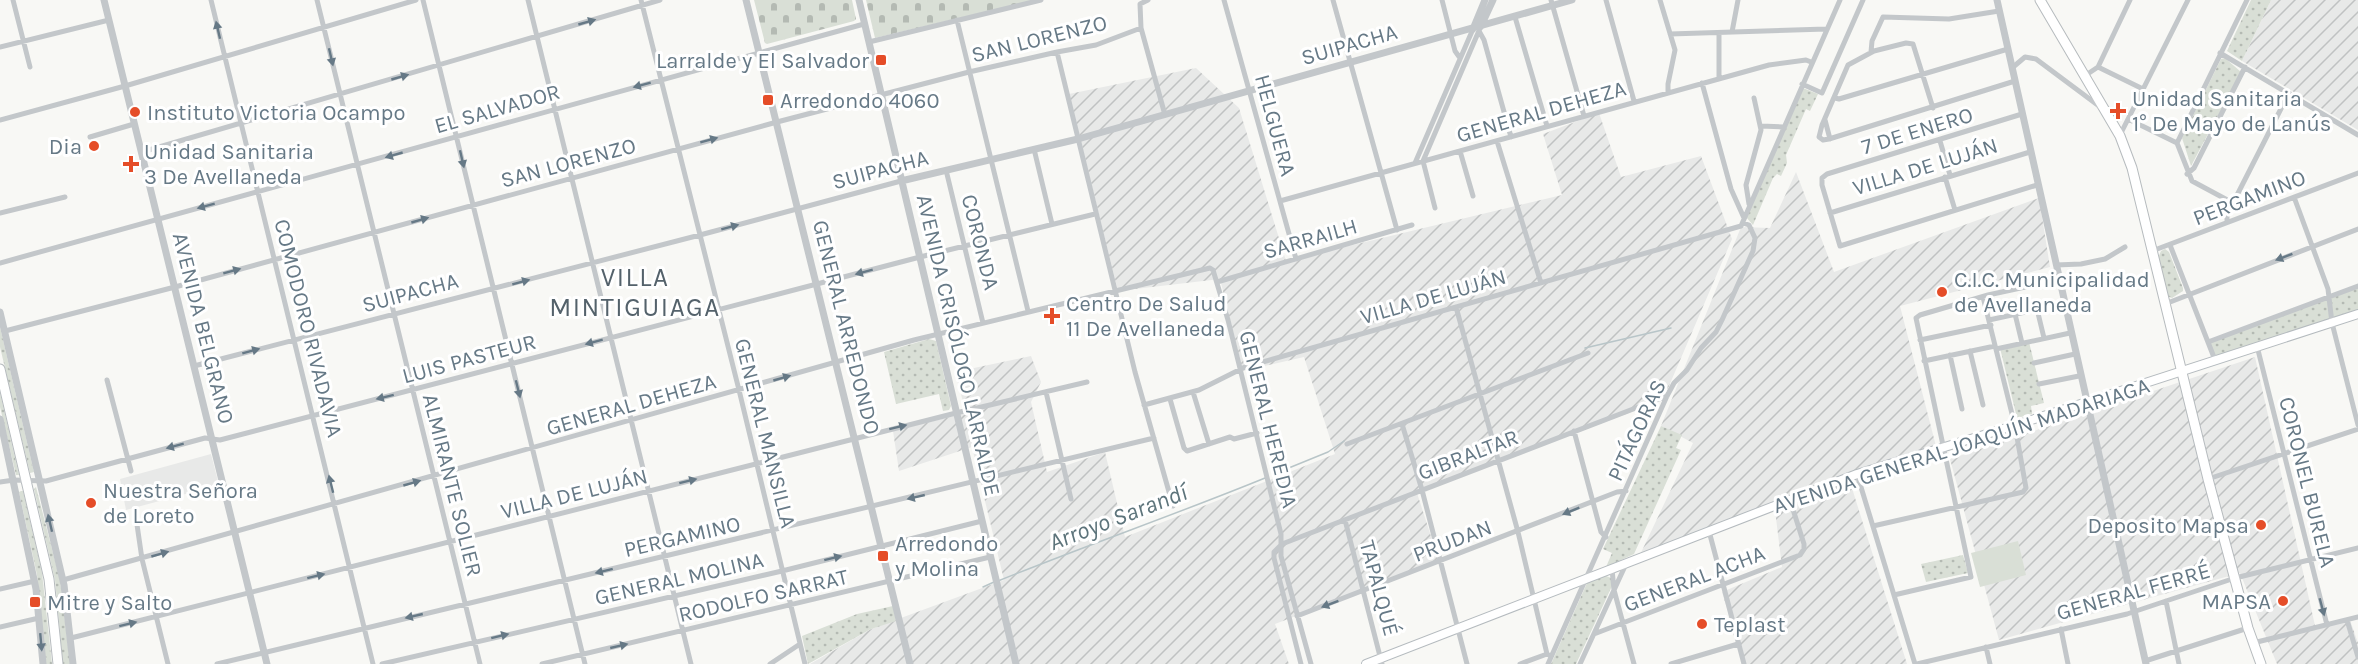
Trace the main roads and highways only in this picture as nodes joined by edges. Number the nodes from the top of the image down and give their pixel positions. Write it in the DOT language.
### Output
graph roads {
  1 [pos="2040,0"];
  2 [pos="2358,314"];
  3 [pos="0,369"];
  4 [pos="2181,371"];
  5 [pos="1382,661"];
  6 [pos="58,664"];
  7 [pos="1366,664"];
  8 [pos="2261,664"];
  1 -- 4 [label="main road"];
  2 -- 4 [label="main road, AVENIDA GENERAL JOAQUÍN MADARIAGA"];
  3 -- 6 [label="main road"];
  4 -- 5 [label="main road, AVENIDA GENERAL JOAQUÍN MADARIAGA"];
  4 -- 8 [label="main road"];
  5 -- 7 [label="main road, AVENIDA GENERAL JOAQUÍN MADARIAGA"];
}
